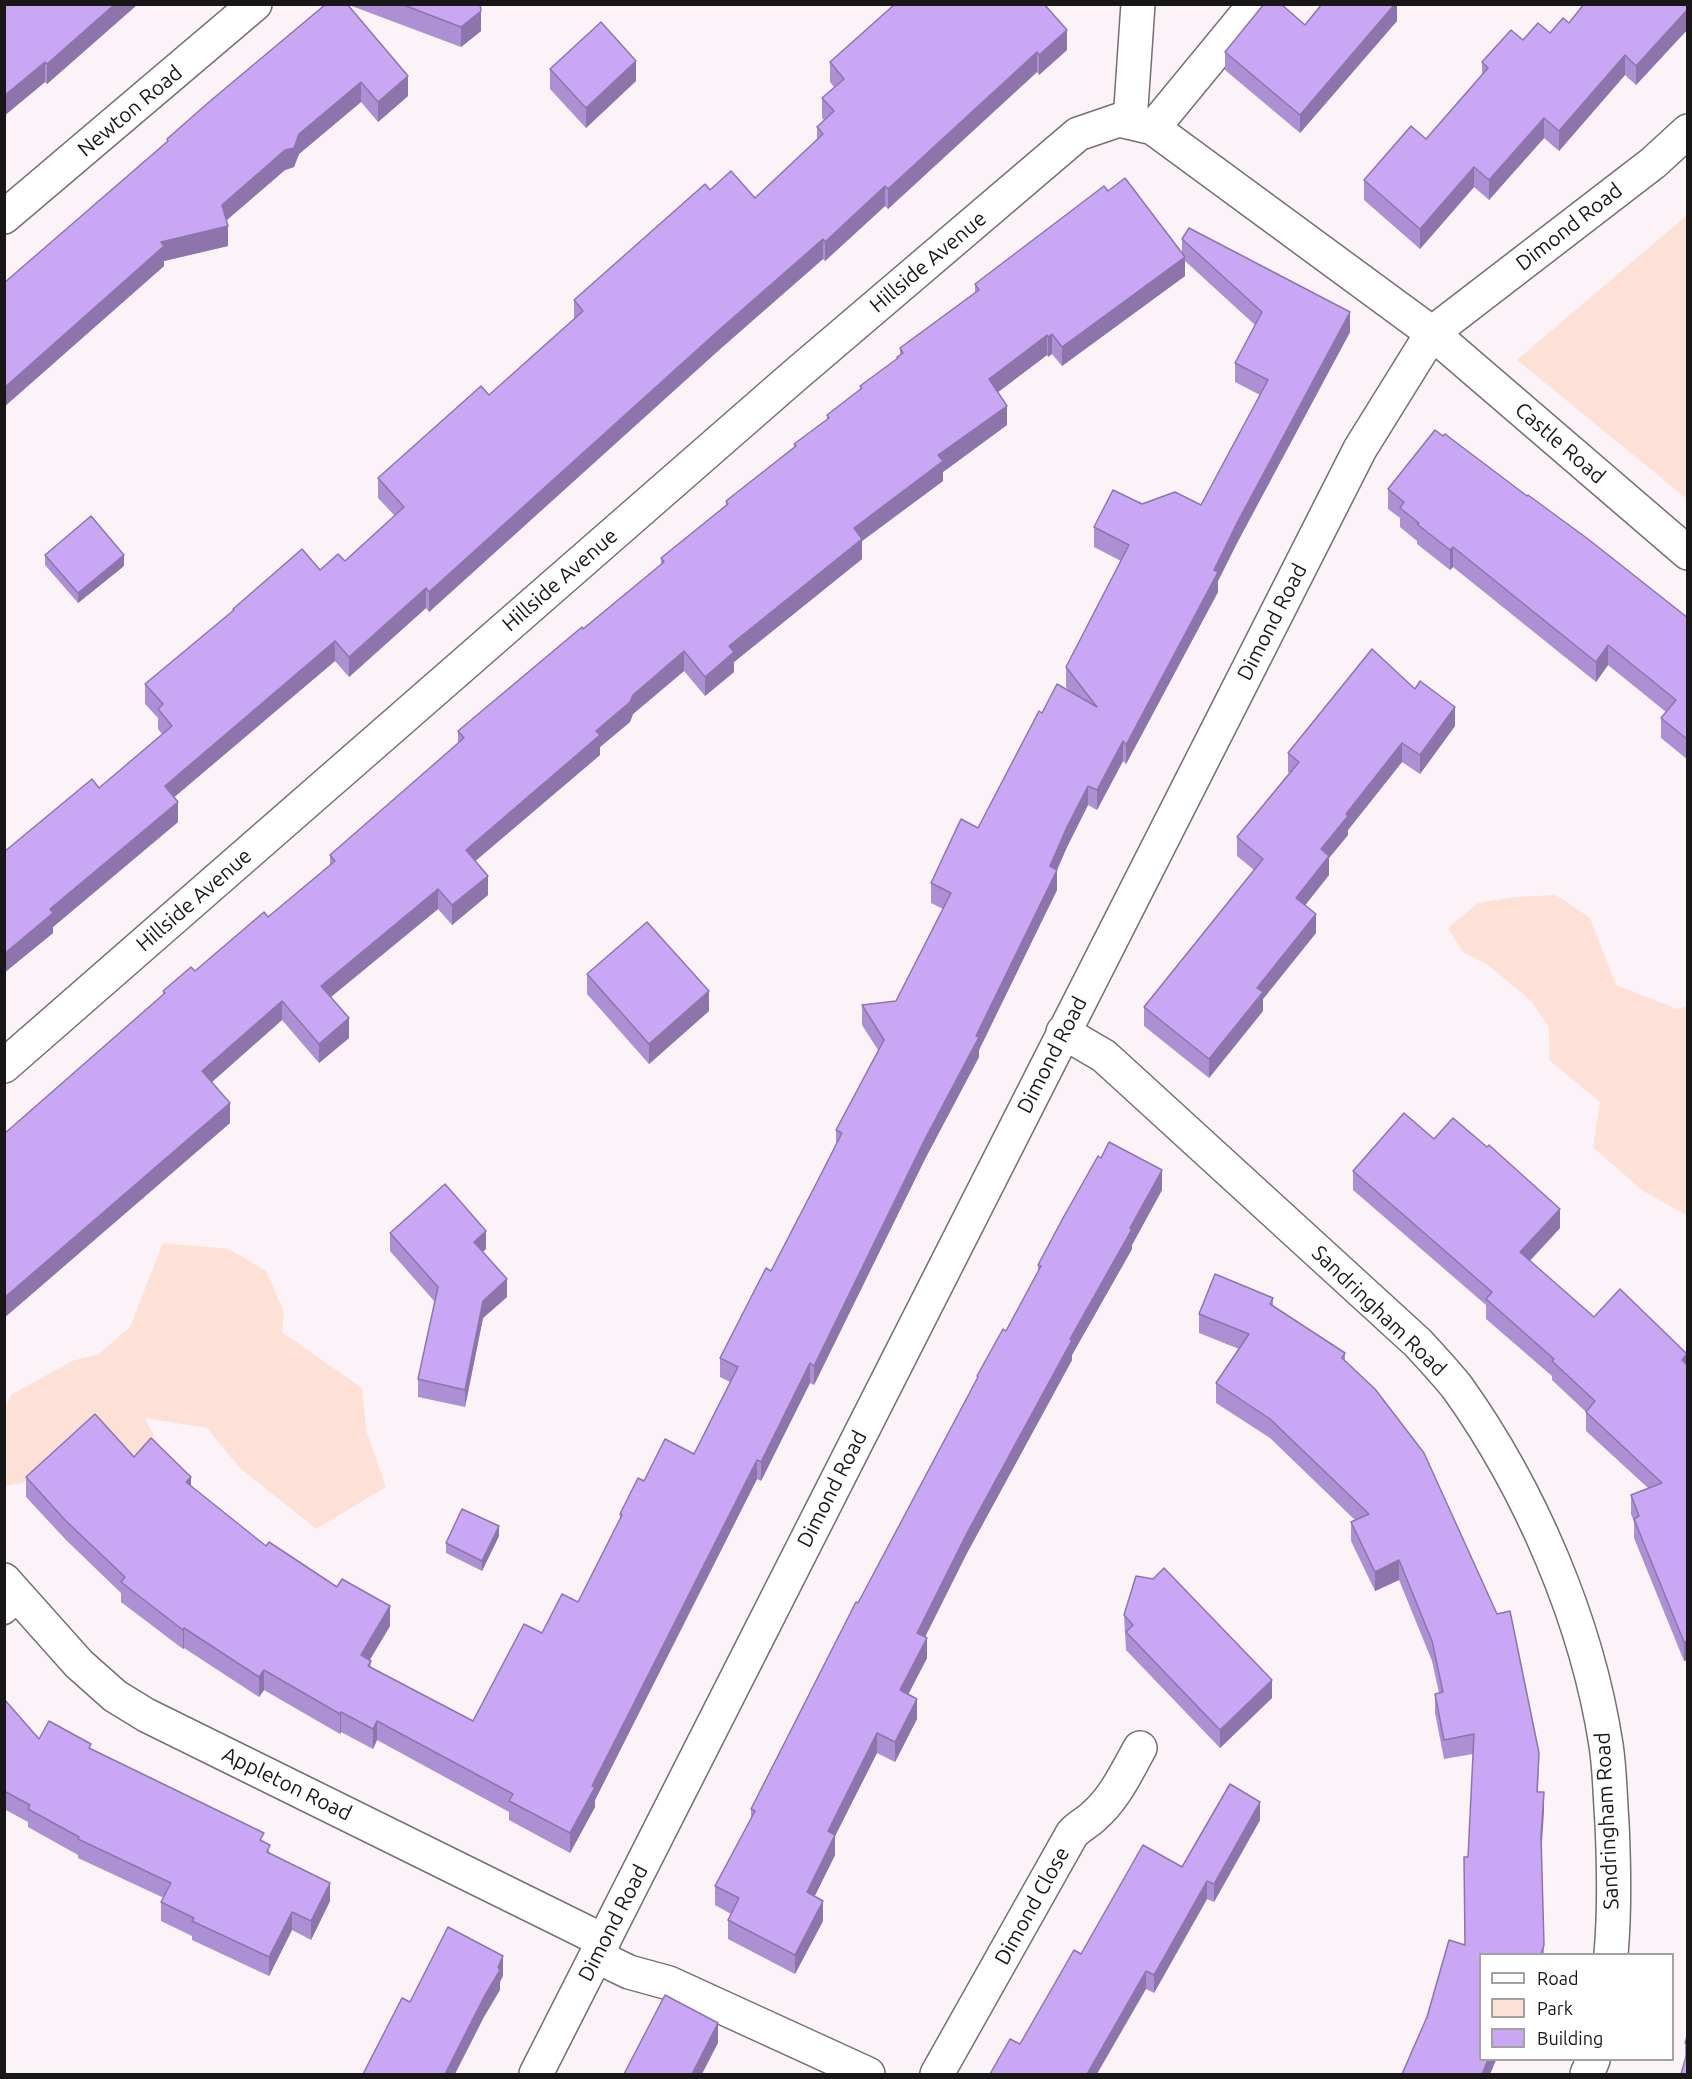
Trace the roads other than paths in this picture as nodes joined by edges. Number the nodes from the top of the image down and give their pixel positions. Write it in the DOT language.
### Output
graph roads {
  1 [pos="255,4"];
  2 [pos="1138,4"];
  3 [pos="1255,4"];
  4 [pos="1141,125"];
  5 [pos="1688,131"];
  6 [pos="4,217"];
  7 [pos="1432,333"];
  8 [pos="1688,553"];
  9 [pos="1063,1032"];
  10 [pos="4,1066"];
  11 [pos="10,1596"];
  12 [pos="1140,1748"];
  13 [pos="600,1949"];
  14 [pos="1611,1953"];
  15 [pos="536,2074"];
  16 [pos="868,2074"];
  17 [pos="937,2074"];
  1 -- 6 [label="street, Newton Road"];
  2 -- 4 [label="street"];
  3 -- 4 [label="street"];
  4 -- 7 [label="street"];
  4 -- 10 [label="street, Hillside Avenue"];
  5 -- 7 [label="street, Dimond Road"];
  7 -- 8 [label="street, Castle Road"];
  7 -- 9 [label="street, Dimond Road"];
  9 -- 13 [label="street, Dimond Road"];
  9 -- 14 [label="street, Sandringham Road"];
  11 -- 13 [label="street, Appleton Road"];
  12 -- 17 [label="street, Dimond Close"];
  13 -- 15 [label="street, Dimond Road"];
  13 -- 16 [label="street"];
}
